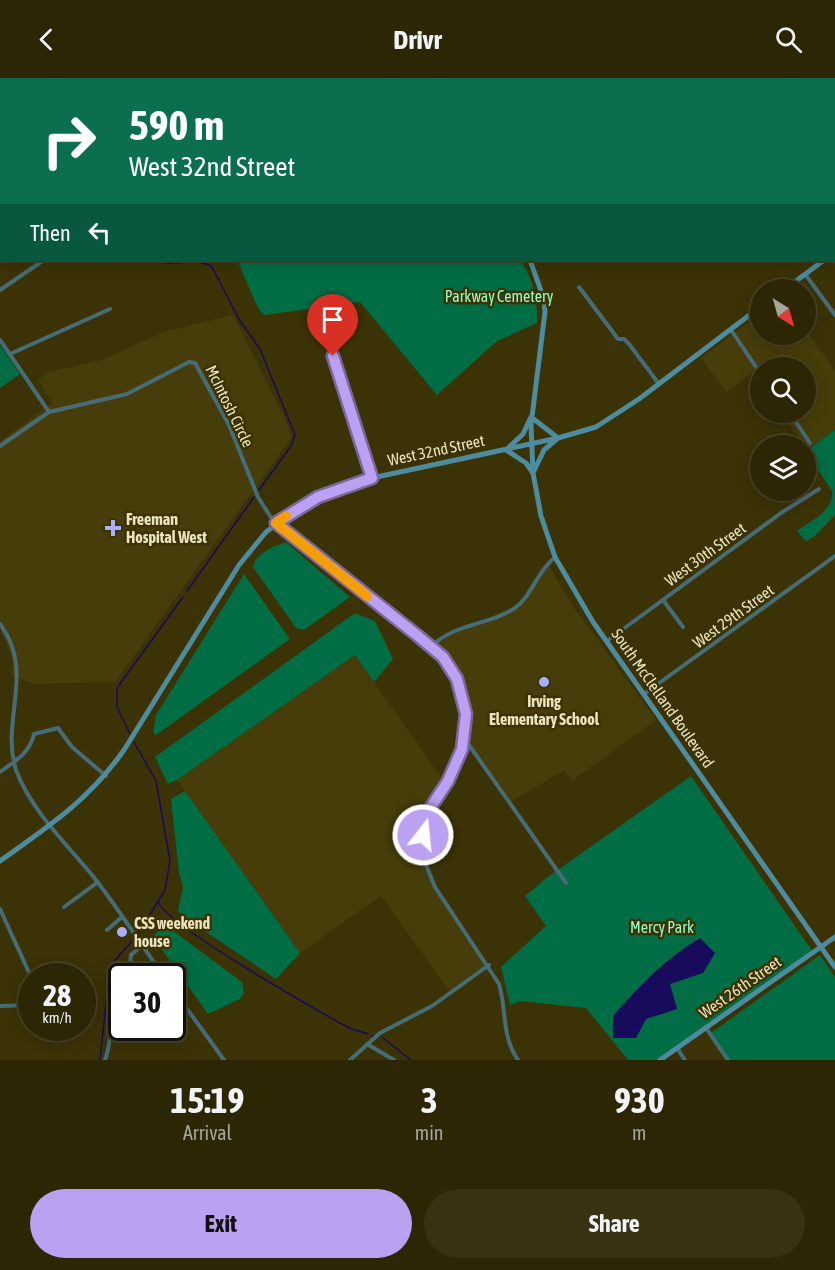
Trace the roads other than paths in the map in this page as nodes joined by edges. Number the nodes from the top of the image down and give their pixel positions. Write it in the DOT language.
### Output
graph roads {
  1 [pos="43,261"];
  2 [pos="530,261"];
  3 [pos="823,261"];
  4 [pos="805,274"];
  5 [pos="798,279"];
  6 [pos="579,287"];
  7 [pos="0,290"];
  8 [pos="110,309"];
  9 [pos="750,315"];
  10 [pos="835,315"];
  11 [pos="731,330"];
  12 [pos="0,340"];
  13 [pos="9,354"];
  14 [pos="333,356"];
  15 [pos="750,358"];
  16 [pos="658,384"];
  17 [pos="49,412"];
  18 [pos="531,417"];
  19 [pos="558,438"];
  20 [pos="531,444"];
  21 [pos="0,446"];
  22 [pos="506,450"];
  23 [pos="533,473"];
  24 [pos="372,478"];
  25 [pos="819,489"];
  26 [pos="276,523"];
  27 [pos="835,556"];
  28 [pos="555,557"];
  29 [pos="663,600"];
  30 [pos="0,624"];
  31 [pos="682,627"];
  32 [pos="607,641"];
  33 [pos="431,647"];
  34 [pos="644,694"];
  35 [pos="464,738"];
  36 [pos="13,762"];
  37 [pos="0,772"];
  38 [pos="106,776"];
  39 [pos="51,825"];
  40 [pos="0,860"];
  41 [pos="98,882"];
  42 [pos="566,883"];
  43 [pos="64,907"];
  44 [pos="0,909"];
  45 [pos="122,917"];
  46 [pos="107,930"];
  47 [pos="835,937"];
  48 [pos="142,945"];
  49 [pos="820,946"];
  50 [pos="24,963"];
  51 [pos="130,963"];
  52 [pos="155,963"];
  53 [pos="489,965"];
  54 [pos="835,967"];
  55 [pos="18,1005"];
  56 [pos="0,1006"];
  57 [pos="186,1007"];
  58 [pos="706,1028"];
  59 [pos="110,1041"];
  60 [pos="367,1044"];
  61 [pos="677,1048"];
  62 [pos="105,1060"];
  63 [pos="224,1060"];
  64 [pos="350,1060"];
  65 [pos="394,1060"];
  66 [pos="518,1060"];
  67 [pos="660,1060"];
  68 [pos="685,1060"];
  69 [pos="728,1060"];
  1 -- 7 [label="street"];
  2 -- 18 [label="main road, South McClelland Boulevard"];
  3 -- 4 [label="main road"];
  4 -- 5 [label="main road"];
  4 -- 10 [label="street"];
  6 -- 16 [label="street"];
  8 -- 13 [label="street"];
  9 -- 11 [label="main road, West 32nd Street"];
  11 -- 15 [label="street"];
  11 -- 16 [label="main road, West 32nd Street"];
  12 -- 13 [label="street"];
  13 -- 17 [label="street"];
  14 -- 24 [label="street"];
  16 -- 19 [label="main road, West 32nd Street"];
  17 -- 21 [label="street, McIntosh Circle"];
  17 -- 26 [label="street, McIntosh Circle"];
  18 -- 19 [label="main road"];
  18 -- 20 [label="main road, South McClelland Boulevard"];
  18 -- 22 [label="main road"];
  19 -- 20 [label="main road, West 32nd Street"];
  19 -- 23 [label="main road"];
  20 -- 22 [label="main road, West 32nd Street"];
  20 -- 23 [label="main road, South McClelland Boulevard"];
  22 -- 23 [label="main road"];
  22 -- 24 [label="main road, West 32nd Street"];
  23 -- 28 [label="main road, South McClelland Boulevard"];
  24 -- 26 [label="main road, West 32nd Street"];
  25 -- 29 [label="street, West 30th Street"];
  26 -- 33 [label="street"];
  26 -- 38 [label="main road, West 32nd Street"];
  27 -- 34 [label="street, West 29th Street"];
  28 -- 32 [label="main road, South McClelland Boulevard"];
  28 -- 33 [label="street"];
  29 -- 31 [label="street"];
  29 -- 32 [label="street, West 30th Street"];
  30 -- 36 [label="street"];
  32 -- 34 [label="main road, South McClelland Boulevard"];
  33 -- 35 [label="street"];
  34 -- 49 [label="main road, South McClelland Boulevard"];
  35 -- 42 [label="street"];
  35 -- 53 [label="street"];
  36 -- 37 [label="street"];
  36 -- 38 [label="street"];
  36 -- 39 [label="street"];
  38 -- 39 [label="main road, West 32nd Street"];
  39 -- 40 [label="main road, West 32nd Street"];
  39 -- 41 [label="street"];
  41 -- 43 [label="street"];
  41 -- 45 [label="street"];
  44 -- 50 [label="street"];
  45 -- 46 [label="street"];
  45 -- 48 [label="street"];
  47 -- 49 [label="main road, West 26th Street"];
  48 -- 51 [label="street"];
  48 -- 52 [label="street"];
  49 -- 54 [label="main road, South McClelland Boulevard"];
  49 -- 58 [label="main road, West 26th Street"];
  53 -- 60 [label="street"];
  53 -- 66 [label="street"];
  55 -- 56 [label="street"];
  57 -- 63 [label="street"];
  58 -- 61 [label="main road, West 26th Street"];
  58 -- 69 [label="street"];
  59 -- 62 [label="street"];
  60 -- 64 [label="street"];
  60 -- 65 [label="street"];
  61 -- 67 [label="main road, West 26th Street"];
  61 -- 68 [label="street"];
}
